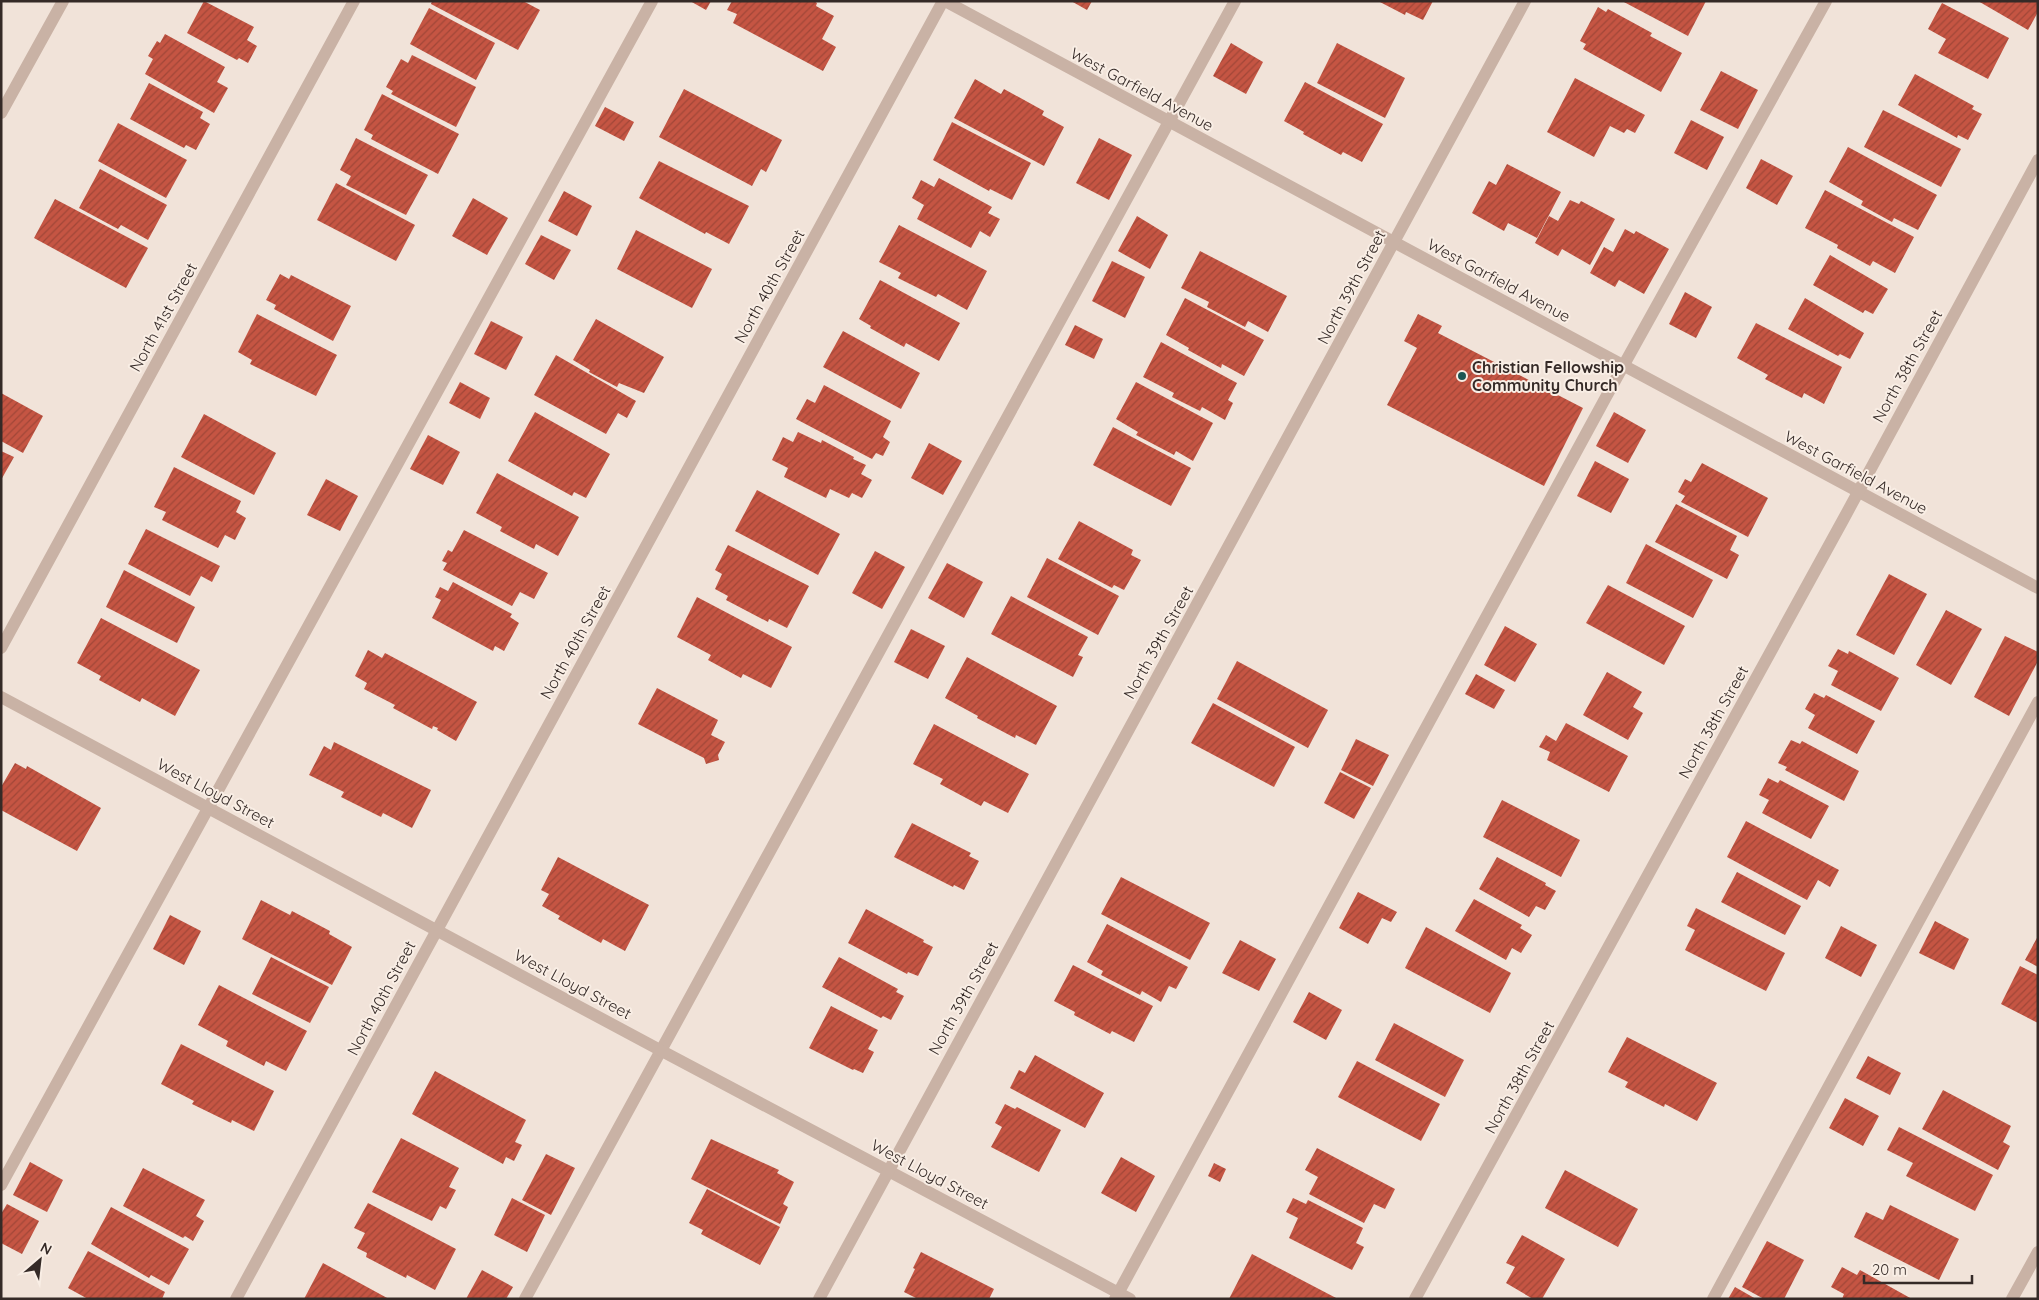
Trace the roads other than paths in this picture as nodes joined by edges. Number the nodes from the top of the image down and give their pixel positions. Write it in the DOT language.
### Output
graph roads {
  1 [pos="64,1"];
  2 [pos="354,1"];
  3 [pos="652,1"];
  4 [pos="944,1"];
  5 [pos="1235,1"];
  6 [pos="1524,1"];
  7 [pos="1826,1"];
  8 [pos="1,113"];
  9 [pos="1169,122"];
  10 [pos="2038,160"];
  11 [pos="1393,242"];
  12 [pos="1624,366"];
  13 [pos="1858,492"];
  14 [pos="2038,588"];
  15 [pos="1,648"];
  16 [pos="1,697"];
  17 [pos="2038,702"];
  18 [pos="207,807"];
  19 [pos="436,930"];
  20 [pos="660,1050"];
  21 [pos="887,1170"];
  22 [pos="1,1185"];
  23 [pos="2038,1252"];
  24 [pos="1116,1296"];
  25 [pos="236,1299"];
  26 [pos="526,1299"];
  27 [pos="819,1299"];
  28 [pos="1130,1299"];
  29 [pos="1416,1299"];
  30 [pos="1713,1299"];
  31 [pos="2012,1299"];
  1 -- 8 [label="street"];
  2 -- 15 [label="street, North 41st Street"];
  3 -- 18 [label="street"];
  4 -- 9 [label="street, West Garfield Avenue"];
  4 -- 19 [label="street, North 40th Street"];
  5 -- 9 [label="street"];
  6 -- 11 [label="street, North 39th Street"];
  7 -- 12 [label="street"];
  9 -- 11 [label="street, West Garfield Avenue"];
  9 -- 20 [label="street"];
  10 -- 13 [label="street, North 38th Street"];
  11 -- 12 [label="street, West Garfield Avenue"];
  11 -- 21 [label="street, North 39th Street"];
  12 -- 13 [label="street, West Garfield Avenue"];
  12 -- 24 [label="street"];
  13 -- 14 [label="street, West Garfield Avenue"];
  13 -- 29 [label="street, North 38th Street"];
  16 -- 18 [label="street, West Lloyd Street"];
  17 -- 30 [label="street"];
  18 -- 19 [label="street, West Lloyd Street"];
  18 -- 22 [label="street"];
  19 -- 20 [label="street, West Lloyd Street"];
  19 -- 25 [label="street, North 40th Street"];
  20 -- 21 [label="street, West Lloyd Street"];
  20 -- 26 [label="street"];
  21 -- 24 [label="street, West Lloyd Street"];
  21 -- 27 [label="street, North 39th Street"];
  23 -- 31 [label="street"];
  24 -- 28 [label="street, West Lloyd Street"];
}
